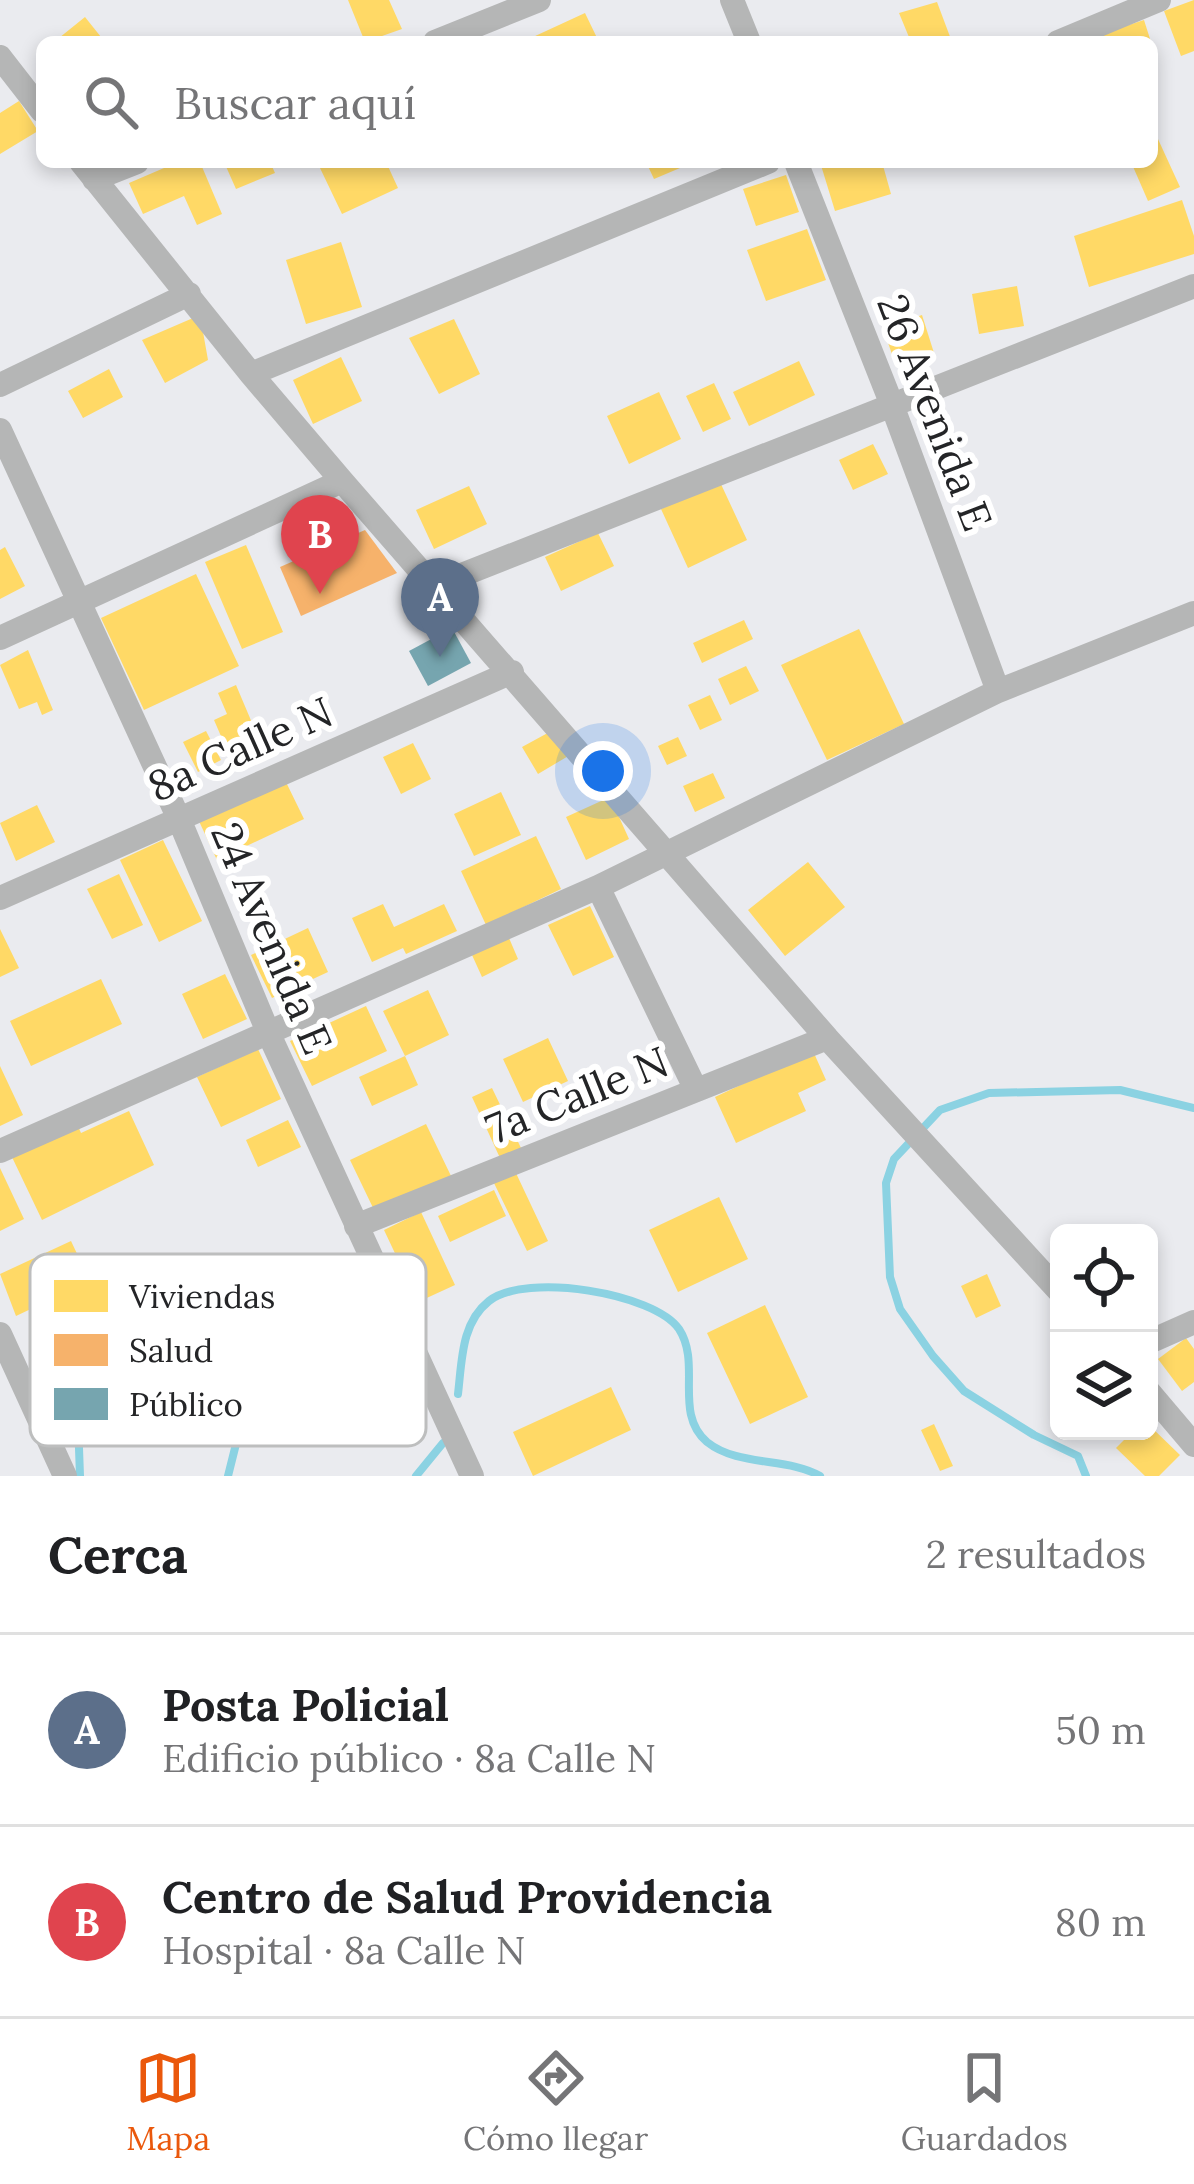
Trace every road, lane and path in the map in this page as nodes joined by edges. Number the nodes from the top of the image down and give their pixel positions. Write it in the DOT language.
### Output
graph roads {
  1 [pos="538,0"];
  2 [pos="732,0"];
  3 [pos="1159,0"];
  4 [pos="450,36"];
  5 [pos="746,36"];
  6 [pos="1072,36"];
  7 [pos="0,57"];
  8 [pos="36,103"];
  9 [pos="753,168"];
  10 [pos="798,168"];
  11 [pos="88,171"];
  12 [pos="1194,286"];
  13 [pos="189,294"];
  14 [pos="251,374"];
  15 [pos="0,386"];
  16 [pos="892,405"];
  17 [pos="0,430"];
  18 [pos="342,481"];
  19 [pos="434,586"];
  20 [pos="79,602"];
  21 [pos="1194,613"];
  22 [pos="0,638"];
  23 [pos="512,672"];
  24 [pos="998,692"];
  25 [pos="179,819"];
  26 [pos="668,854"];
  27 [pos="598,887"];
  28 [pos="0,898"];
  29 [pos="268,1033"];
  30 [pos="827,1038"];
  31 [pos="696,1090"];
  32 [pos="0,1151"];
  33 [pos="356,1226"];
  34 [pos="369,1254"];
  35 [pos="1050,1281"];
  36 [pos="1194,1322"];
  37 [pos="0,1334"];
  38 [pos="1158,1338"];
  39 [pos="426,1377"];
  40 [pos="30,1401"];
  41 [pos="1158,1403"];
  42 [pos="1194,1445"];
  43 [pos="50,1446"];
  44 [pos="64,1476"];
  45 [pos="472,1476"];
  1 -- 4 [label="street"];
  2 -- 5 [label="street"];
  3 -- 6 [label="street"];
  7 -- 8 [label="street"];
  9 -- 14 [label="street"];
  10 -- 16 [label="street, 26 Avenida E"];
  11 -- 13 [label="street"];
  12 -- 16 [label="street"];
  13 -- 14 [label="street"];
  13 -- 15 [label="street"];
  14 -- 18 [label="street"];
  16 -- 19 [label="street"];
  16 -- 24 [label="street, 26 Avenida E"];
  17 -- 20 [label="street, 24 Avenida E"];
  18 -- 19 [label="street"];
  18 -- 20 [label="street"];
  19 -- 23 [label="street"];
  20 -- 22 [label="street"];
  20 -- 25 [label="street, 24 Avenida E"];
  21 -- 24 [label="street"];
  23 -- 25 [label="street, 8a Calle N"];
  23 -- 26 [label="street"];
  24 -- 26 [label="street"];
  25 -- 28 [label="street, 8a Calle N"];
  25 -- 29 [label="street, 24 Avenida E"];
  26 -- 27 [label="street"];
  26 -- 30 [label="street"];
  27 -- 29 [label="street"];
  27 -- 31 [label="street"];
  29 -- 32 [label="street"];
  29 -- 33 [label="street, 24 Avenida E"];
  30 -- 31 [label="street, 7a Calle N"];
  30 -- 35 [label="street"];
  31 -- 33 [label="street, 7a Calle N"];
  33 -- 34 [label="street, 24 Avenida E"];
  36 -- 38 [label="street"];
  37 -- 40 [label="street"];
  39 -- 45 [label="street, 24 Avenida E"];
  41 -- 42 [label="street"];
  43 -- 44 [label="street"];
}
